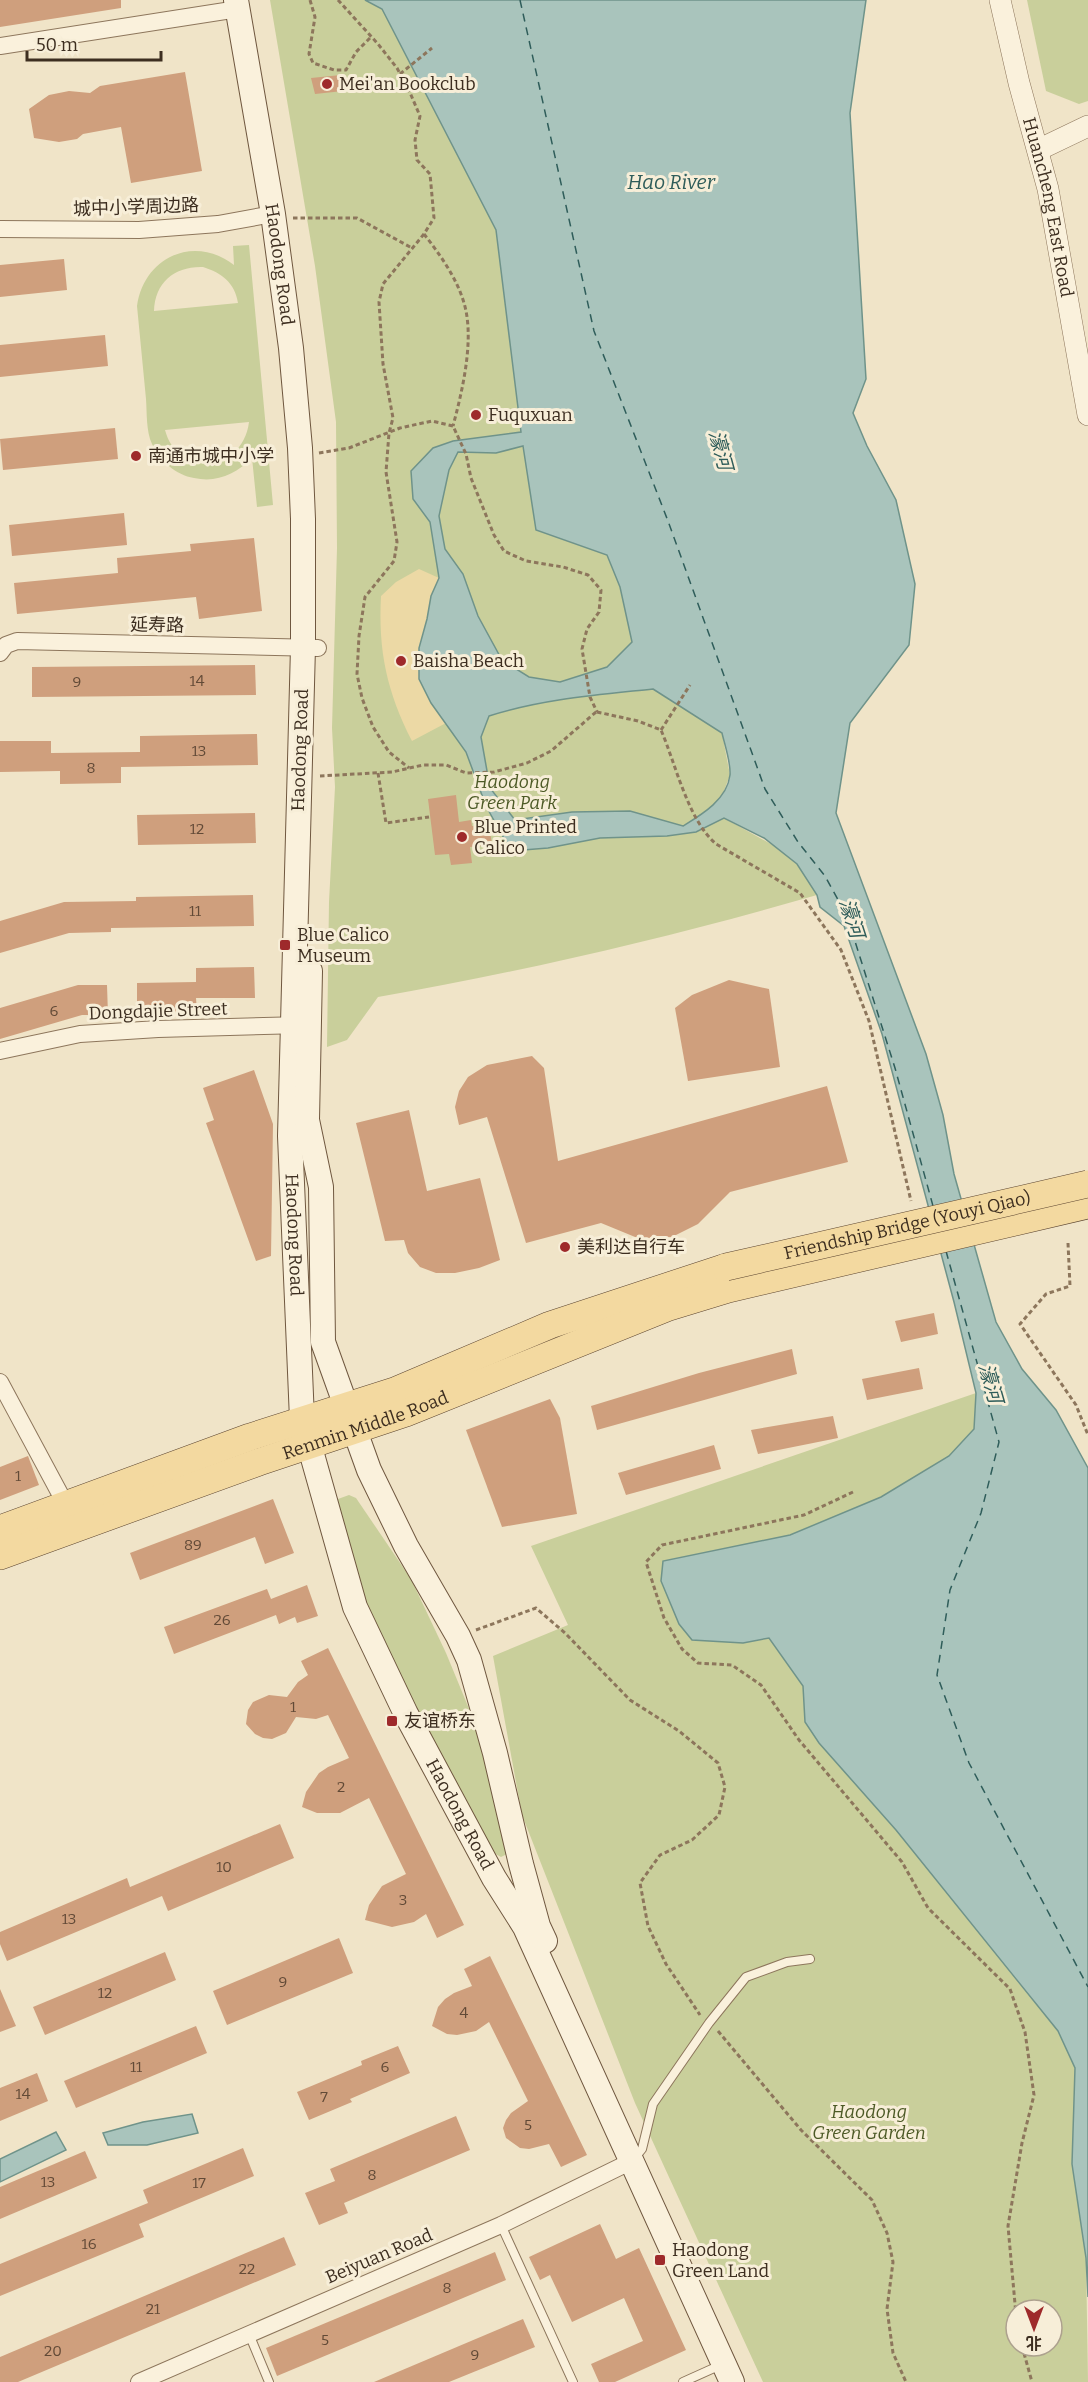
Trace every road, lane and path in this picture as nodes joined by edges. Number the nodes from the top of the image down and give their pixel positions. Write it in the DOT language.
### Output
graph roads {
  1 [pos="310,0"];
  2 [pos="338,0"];
  3 [pos="999,0"];
  4 [pos="242,3"];
  5 [pos="372,35"];
  6 [pos="0,46"];
  7 [pos="432,48"];
  8 [pos="400,74"];
  9 [pos="1088,126"];
  10 [pos="1038,150"];
  11 [pos="281,216"];
  12 [pos="0,229"];
  13 [pos="424,234"];
  14 [pos="412,248"];
  15 [pos="1088,415"];
  16 [pos="453,426"];
  17 [pos="389,433"];
  18 [pos="316,453"];
  19 [pos="2,646"];
  20 [pos="311,648"];
  21 [pos="690,685"];
  22 [pos="597,712"];
  23 [pos="661,730"];
  24 [pos="409,768"];
  25 [pos="378,773"];
  26 [pos="316,777"];
  27 [pos="429,817"];
  28 [pos="300,1019"];
  29 [pos="0,1051"];
  30 [pos="1088,1184"];
  31 [pos="1088,1205"];
  32 [pos="912,1206"];
  33 [pos="1068,1244"];
  34 [pos="727,1278"];
  35 [pos="0,1382"];
  36 [pos="345,1405"];
  37 [pos="302,1419"];
  38 [pos="354,1432"];
  39 [pos="1088,1435"];
  40 [pos="309,1445"];
  41 [pos="853,1492"];
  42 [pos="66,1505"];
  43 [pos="0,1529"];
  44 [pos="0,1556"];
  45 [pos="565,1634"];
  46 [pos="458,1636"];
  47 [pos="810,1959"];
  48 [pos="637,2155"];
  49 [pos="501,2225"];
  50 [pos="1014,2298"];
  51 [pos="249,2334"];
  52 [pos="1025,2358"];
  53 [pos="728,2373"];
  54 [pos="139,2382"];
  55 [pos="269,2382"];
  56 [pos="573,2382"];
  57 [pos="683,2382"];
  58 [pos="748,2382"];
  59 [pos="1032,2382"];
  1 -- 5 [label="path"];
  2 -- 5 [label="path"];
  3 -- 10 [label="street, Huancheng East Road"];
  4 -- 6 [label="street"];
  4 -- 11 [label="main road, Haodong Road"];
  5 -- 8 [label="path"];
  7 -- 8 [label="path"];
  8 -- 13 [label="path"];
  9 -- 10 [label="street"];
  10 -- 15 [label="street, Huancheng East Road"];
  11 -- 12 [label="street, 城中小学周边路"];
  11 -- 14 [label="path"];
  11 -- 18 [label="main road, Haodong Road"];
  11 -- 20 [label="main road, Haodong Road"];
  13 -- 14 [label="path"];
  13 -- 16 [label="path"];
  14 -- 17 [label="path"];
  16 -- 17 [label="path"];
  16 -- 22 [label="path"];
  17 -- 18 [label="path"];
  17 -- 24 [label="path"];
  18 -- 20 [label="main road, Haodong Road"];
  19 -- 20 [label="street, 延寿路"];
  20 -- 26 [label="main road, Haodong Road"];
  20 -- 28 [label="main road, Haodong Road"];
  21 -- 23 [label="path"];
  22 -- 23 [label="path"];
  22 -- 24 [label="path"];
  23 -- 32 [label="path"];
  24 -- 25 [label="path"];
  25 -- 26 [label="path"];
  25 -- 27 [label="path"];
  26 -- 28 [label="main road, Haodong Road"];
  28 -- 29 [label="street, Dongdajie Street"];
  28 -- 36 [label="main road, Haodong Road"];
  28 -- 37 [label="main road, Haodong Road"];
  30 -- 34 [label="main road, Friendship Bridge (Youyi Qiao), bridge"];
  31 -- 34 [label="main road, Friendship Bridge (Youyi Qiao)"];
  33 -- 39 [label="path"];
  34 -- 36 [label="main road, Renmin Middle Road"];
  34 -- 38 [label="main road, Renmin Middle Road"];
  35 -- 42 [label="street"];
  36 -- 37 [label="main road, Renmin Middle Road"];
  36 -- 38 [label="main road, Haodong Road"];
  37 -- 40 [label="main road, Haodong Road"];
  37 -- 42 [label="main road, Renmin Middle Road"];
  38 -- 40 [label="main road, Renmin Middle Road"];
  38 -- 46 [label="main road, Haodong Road"];
  40 -- 44 [label="main road, Renmin Middle Road"];
  40 -- 48 [label="main road, Haodong Road"];
  41 -- 50 [label="path"];
  42 -- 43 [label="main road, Renmin Middle Road"];
  45 -- 46 [label="path"];
  46 -- 48 [label="main road, Haodong Road"];
  47 -- 48 [label="lane"];
  48 -- 49 [label="street, Beiyuan Road"];
  48 -- 53 [label="main road, Haodong Road"];
  48 -- 58 [label="main road, Haodong Road"];
  49 -- 51 [label="street, Beiyuan Road"];
  49 -- 56 [label="lane"];
  51 -- 54 [label="street, Beiyuan Road"];
  51 -- 55 [label="lane"];
  52 -- 59 [label="path"];
  53 -- 57 [label="lane"];
}
